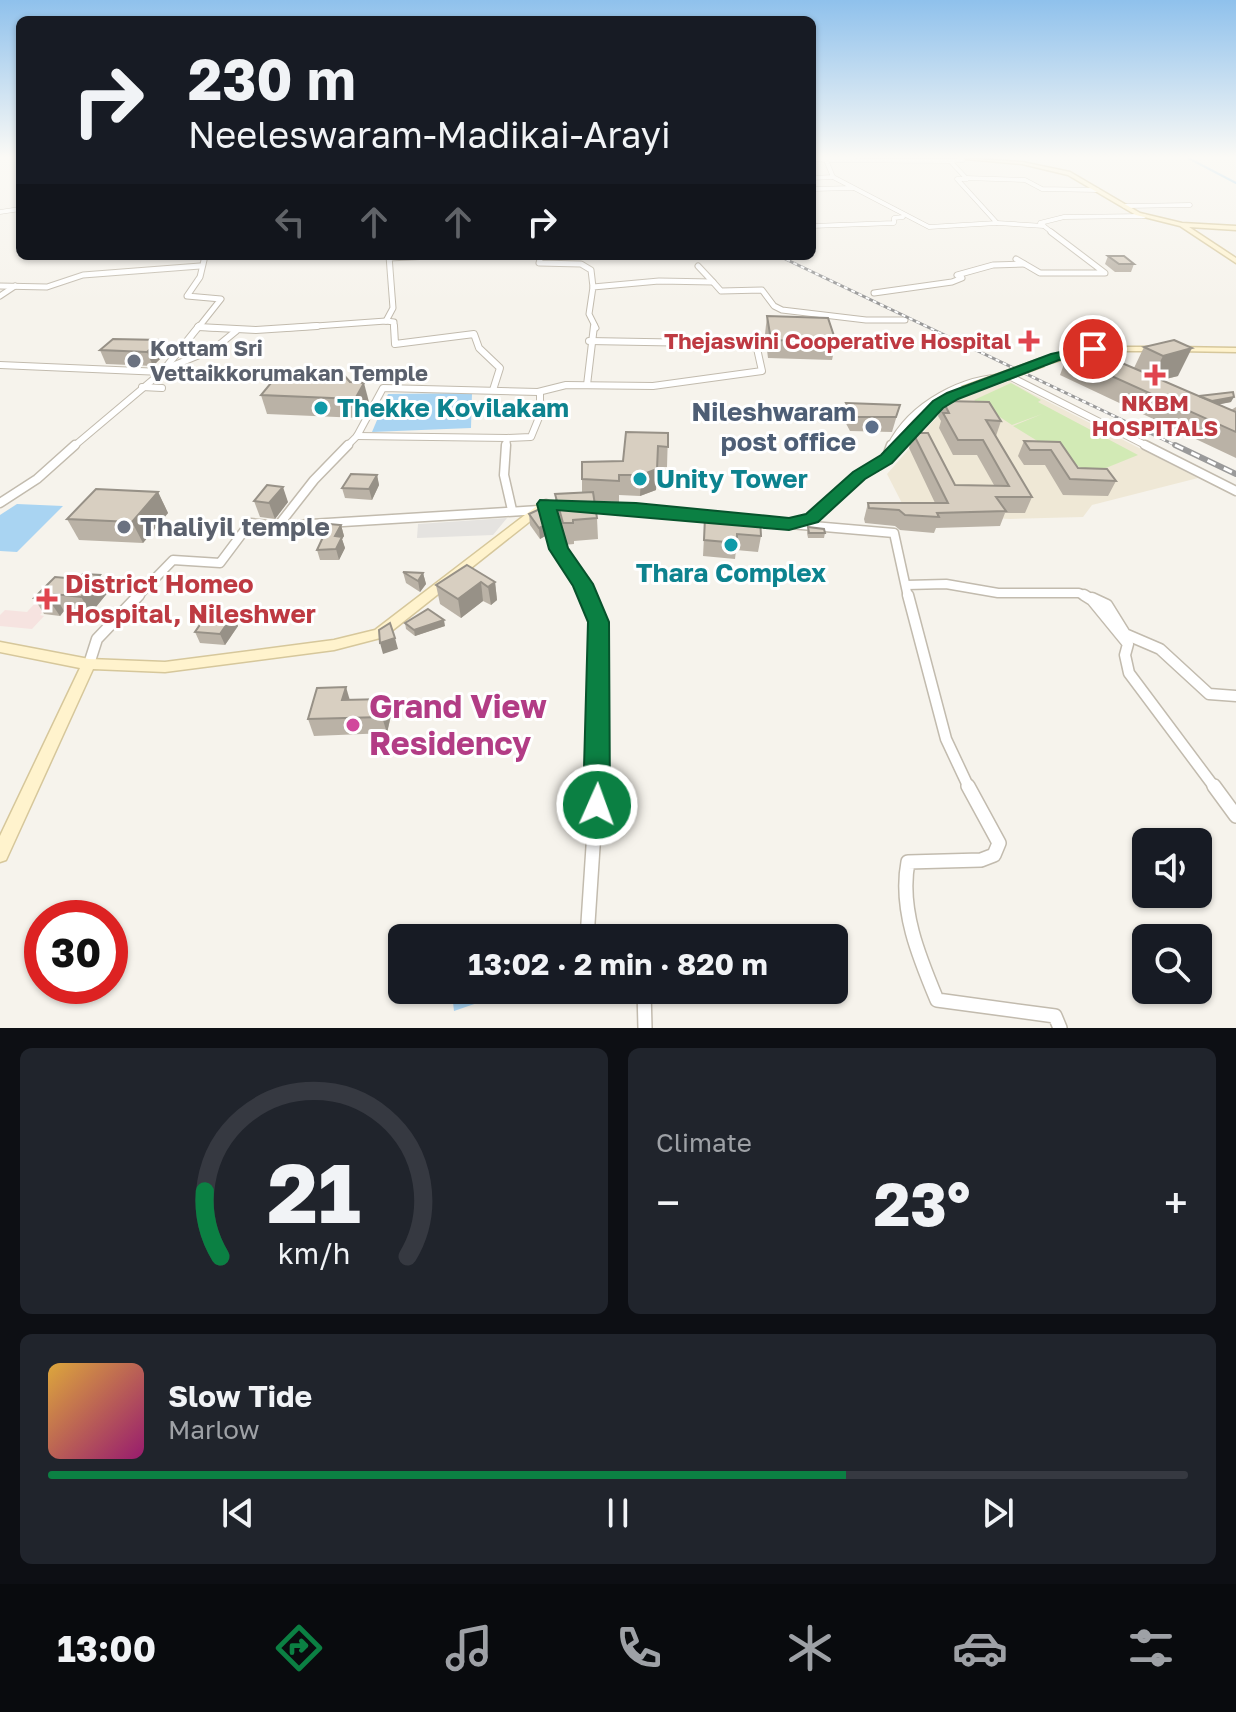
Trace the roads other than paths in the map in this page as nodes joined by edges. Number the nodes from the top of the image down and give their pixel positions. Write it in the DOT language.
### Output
graph roads {
  1 [pos="885,206"];
  2 [pos="982,206"];
  3 [pos="1125,206"];
  4 [pos="1144,216"];
  5 [pos="904,217"];
  6 [pos="997,223"];
  7 [pos="1182,225"];
  8 [pos="816,226"];
  9 [pos="1045,226"];
  10 [pos="1236,228"];
  11 [pos="1016,259"];
  12 [pos="203,260"];
  13 [pos="389,260"];
  14 [pos="540,260"];
  15 [pos="1236,261"];
  16 [pos="1027,264"];
  17 [pos="200,266"];
  18 [pos="698,266"];
  19 [pos="713,282"];
  20 [pos="16,285"];
  21 [pos="0,286"];
  22 [pos="593,287"];
  23 [pos="874,293"];
  24 [pos="0,296"];
  25 [pos="905,320"];
  26 [pos="386,321"];
  27 [pos="198,327"];
  28 [pos="243,329"];
  29 [pos="589,341"];
  30 [pos="1236,350"];
  31 [pos="0,365"];
  32 [pos="164,371"];
  33 [pos="587,385"];
  34 [pos="141,387"];
  35 [pos="162,388"];
  36 [pos="493,390"];
  37 [pos="538,392"];
  38 [pos="357,436"];
  39 [pos="507,438"];
  40 [pos="886,459"];
  41 [pos="1236,491"];
  42 [pos="0,503"];
  43 [pos="543,507"];
  44 [pos="512,510"];
  45 [pos="789,524"];
  46 [pos="278,526"];
  47 [pos="906,585"];
  48 [pos="1083,595"];
  49 [pos="0,647"];
  50 [pos="89,664"];
  51 [pos="1236,696"];
  52 [pos="1236,816"];
  53 [pos="0,854"];
  54 [pos="588,924"];
  55 [pos="644,1004"];
  56 [pos="645,1028"];
  57 [pos="1060,1028"];
  1 -- 5 [label="street"];
  2 -- 6 [label="street"];
  3 -- 4 [label="main road"];
  4 -- 7 [label="main road"];
  4 -- 9 [label="street"];
  5 -- 6 [label="street"];
  5 -- 8 [label="street"];
  6 -- 9 [label="street"];
  7 -- 10 [label="main road"];
  7 -- 15 [label="main road"];
  9 -- 16 [label="street"];
  11 -- 16 [label="street"];
  12 -- 17 [label="street"];
  13 -- 26 [label="street"];
  14 -- 22 [label="street"];
  16 -- 23 [label="street"];
  17 -- 20 [label="street"];
  17 -- 27 [label="street"];
  18 -- 19 [label="street"];
  19 -- 22 [label="street"];
  19 -- 25 [label="street"];
  20 -- 21 [label="street"];
  20 -- 24 [label="street"];
  22 -- 29 [label="street"];
  26 -- 28 [label="street"];
  26 -- 36 [label="street"];
  27 -- 28 [label="street"];
  27 -- 32 [label="street"];
  28 -- 32 [label="street"];
  29 -- 33 [label="street"];
  29 -- 33 [label="street"];
  30 -- 40 [label="main road, bridge"];
  31 -- 32 [label="street"];
  32 -- 34 [label="street"];
  33 -- 37 [label="street"];
  34 -- 35 [label="street"];
  34 -- 42 [label="street"];
  36 -- 37 [label="street"];
  36 -- 38 [label="street"];
  37 -- 39 [label="street"];
  38 -- 39 [label="street"];
  38 -- 46 [label="street"];
  39 -- 44 [label="street"];
  40 -- 41 [label="street"];
  40 -- 45 [label="main road"];
  43 -- 44 [label="street"];
  43 -- 45 [label="main road"];
  43 -- 50 [label="main road"];
  43 -- 54 [label="street"];
  44 -- 46 [label="street"];
  45 -- 47 [label="street"];
  46 -- 50 [label="street"];
  47 -- 48 [label="street"];
  47 -- 57 [label="street"];
  48 -- 51 [label="street"];
  48 -- 52 [label="street"];
  49 -- 50 [label="main road"];
  50 -- 53 [label="main road"];
  55 -- 56 [label="street"];
}
